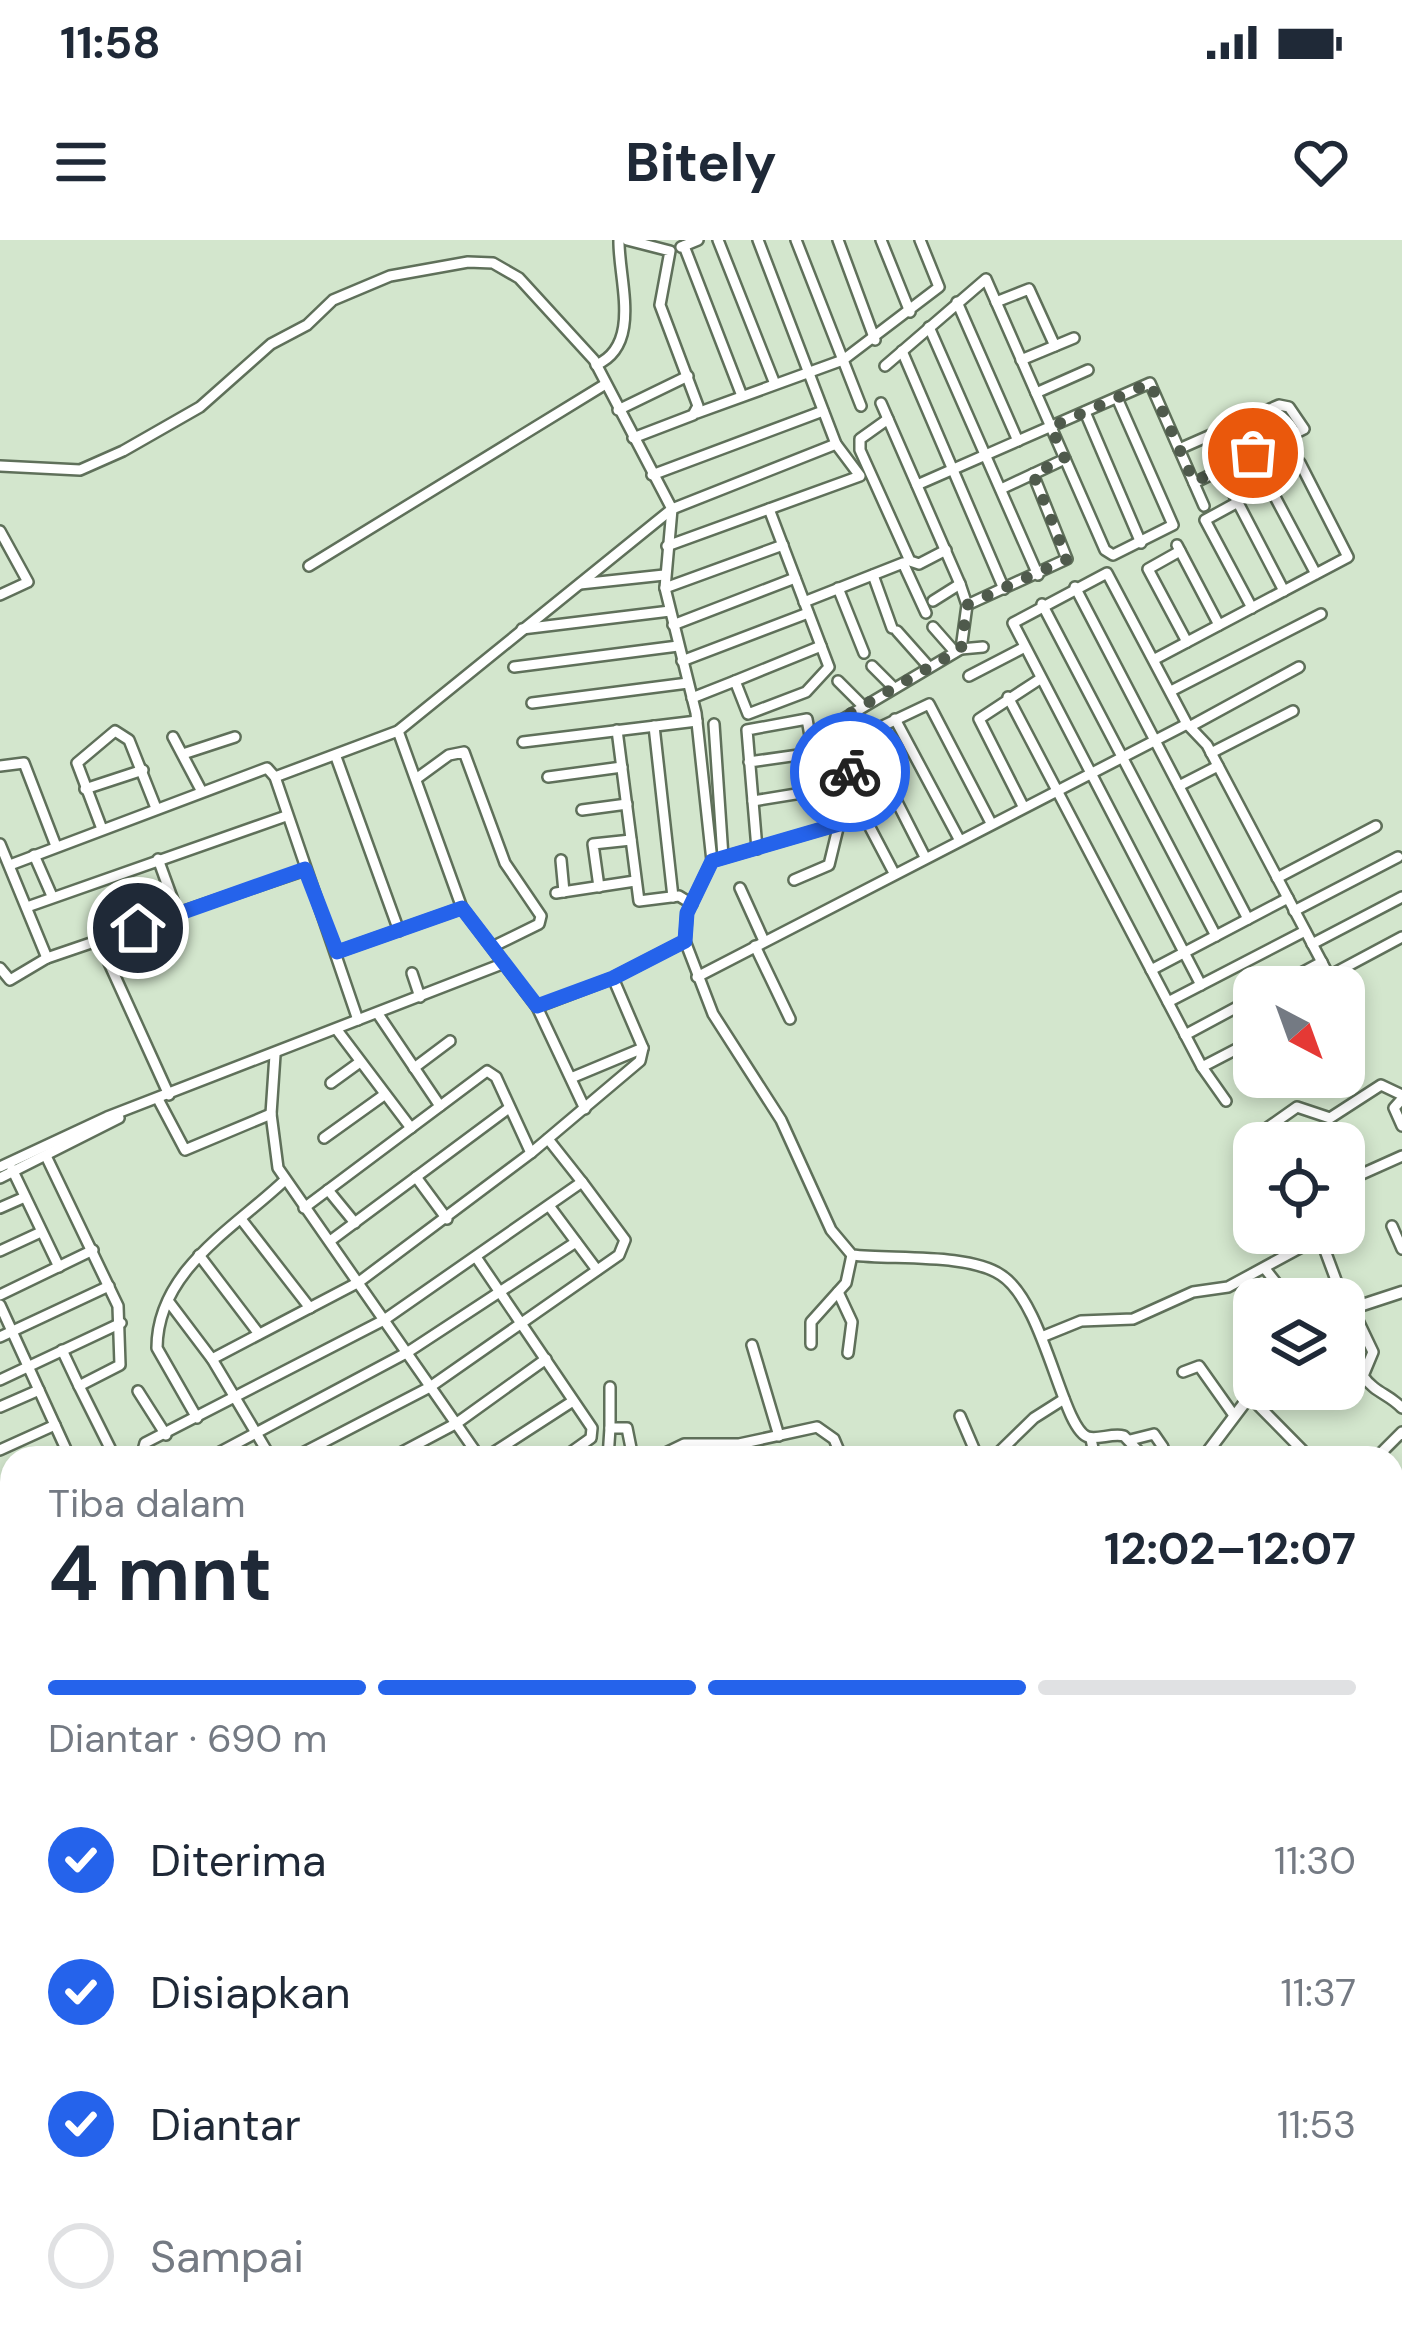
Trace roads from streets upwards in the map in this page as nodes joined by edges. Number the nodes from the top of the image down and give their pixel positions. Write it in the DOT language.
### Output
graph roads {
  1 [pos="623,240"];
  2 [pos="698,240"];
  3 [pos="718,240"];
  4 [pos="758,240"];
  5 [pos="796,240"];
  6 [pos="838,240"];
  7 [pos="881,240"];
  8 [pos="920,240"];
  9 [pos="684,246"];
  10 [pos="670,251"];
  11 [pos="957,302"];
  12 [pos="996,302"];
  13 [pos="910,312"];
  14 [pos="929,327"];
  15 [pos="1074,338"];
  16 [pos="875,340"];
  17 [pos="1055,346"];
  18 [pos="902,351"];
  19 [pos="843,359"];
  20 [pos="1022,360"];
  21 [pos="596,364"];
  22 [pos="885,366"];
  23 [pos="1088,370"];
  24 [pos="807,372"];
  25 [pos="688,376"];
  26 [pos="775,384"];
  27 [pos="604,385"];
  28 [pos="1036,392"];
  29 [pos="742,396"];
  30 [pos="1118,398"];
  31 [pos="880,403"];
  32 [pos="861,406"];
  33 [pos="618,410"];
  34 [pos="823,411"];
  35 [pos="698,412"];
  36 [pos="1085,412"];
  37 [pos="888,419"];
  38 [pos="1051,427"];
  39 [pos="633,438"];
  40 [pos="1018,441"];
  41 [pos="836,444"];
  42 [pos="1179,449"];
  43 [pos="986,455"];
  44 [pos="1065,459"];
  45 [pos="0,466"];
  46 [pos="953,470"];
  47 [pos="1033,474"];
  48 [pos="652,475"];
  49 [pos="1194,482"];
  50 [pos="917,485"];
  51 [pos="1000,489"];
  52 [pos="1204,506"];
  53 [pos="672,509"];
  54 [pos="769,509"];
  55 [pos="0,531"];
  56 [pos="1141,543"];
  57 [pos="783,545"];
  58 [pos="668,546"];
  59 [pos="946,550"];
  60 [pos="309,566"];
  61 [pos="664,574"];
  62 [pos="1039,574"];
  63 [pos="1316,574"];
  64 [pos="873,575"];
  65 [pos="795,578"];
  66 [pos="575,584"];
  67 [pos="960,584"];
  68 [pos="1075,587"];
  69 [pos="665,588"];
  70 [pos="838,588"];
  71 [pos="1004,589"];
  72 [pos="1284,591"];
  73 [pos="0,595"];
  74 [pos="933,601"];
  75 [pos="1042,604"];
  76 [pos="967,605"];
  77 [pos="806,607"];
  78 [pos="1252,608"];
  79 [pos="670,611"];
  80 [pos="926,614"];
  81 [pos="1321,614"];
  82 [pos="966,618"];
  83 [pos="954,622"];
  84 [pos="673,625"];
  85 [pos="1219,625"];
  86 [pos="933,627"];
  87 [pos="517,630"];
  88 [pos="1187,642"];
  89 [pos="678,646"];
  90 [pos="821,646"];
  91 [pos="983,647"];
  92 [pos="1023,648"];
  93 [pos="958,651"];
  94 [pos="864,653"];
  95 [pos="1155,659"];
  96 [pos="682,661"];
  97 [pos="872,666"];
  98 [pos="514,667"];
  99 [pos="929,667"];
  100 [pos="1299,667"];
  101 [pos="969,676"];
  102 [pos="1040,680"];
  103 [pos="735,681"];
  104 [pos="838,681"];
  105 [pos="688,682"];
  106 [pos="894,688"];
  107 [pos="1171,691"];
  108 [pos="1008,697"];
  109 [pos="692,698"];
  110 [pos="532,703"];
  111 [pos="863,706"];
  112 [pos="1293,711"];
  113 [pos="895,718"];
  114 [pos="697,721"];
  115 [pos="714,724"];
  116 [pos="1189,725"];
  117 [pos="655,726"];
  118 [pos="617,730"];
  119 [pos="398,731"];
  120 [pos="173,737"];
  121 [pos="235,737"];
  122 [pos="1154,738"];
  123 [pos="524,742"];
  124 [pos="1211,753"];
  125 [pos="183,754"];
  126 [pos="1121,755"];
  127 [pos="336,757"];
  128 [pos="749,762"];
  129 [pos="0,766"];
  130 [pos="1218,766"];
  131 [pos="622,767"];
  132 [pos="143,770"];
  133 [pos="1089,772"];
  134 [pos="275,777"];
  135 [pos="548,777"];
  136 [pos="416,779"];
  137 [pos="851,785"];
  138 [pos="1179,786"];
  139 [pos="85,789"];
  140 [pos="1056,789"];
  141 [pos="201,790"];
  142 [pos="753,801"];
  143 [pos="627,804"];
  144 [pos="1023,806"];
  145 [pos="156,808"];
  146 [pos="582,810"];
  147 [pos="286,816"];
  148 [pos="864,816"];
  149 [pos="991,823"];
  150 [pos="839,824"];
  151 [pos="1376,826"];
  152 [pos="102,829"];
  153 [pos="959,839"];
  154 [pos="631,840"];
  155 [pos="0,844"];
  156 [pos="56,846"];
  157 [pos="757,849"];
  158 [pos="34,855"];
  159 [pos="926,856"];
  160 [pos="1398,857"];
  161 [pos="158,859"];
  162 [pos="717,859"];
  163 [pos="561,860"];
  164 [pos="10,865"];
  165 [pos="305,869"];
  166 [pos="894,873"];
  167 [pos="1277,878"];
  168 [pos="794,880"];
  169 [pos="635,881"];
  170 [pos="599,887"];
  171 [pos="740,888"];
  172 [pos="52,896"];
  173 [pos="673,897"];
  174 [pos="1402,897"];
  175 [pos="1288,898"];
  176 [pos="692,904"];
  177 [pos="27,907"];
  178 [pos="462,908"];
  179 [pos="1294,910"];
  180 [pos="178,914"];
  181 [pos="1248,919"];
  182 [pos="399,931"];
  183 [pos="1305,931"];
  184 [pos="1216,936"];
  185 [pos="1402,937"];
  186 [pos="99,941"];
  187 [pos="685,941"];
  188 [pos="759,944"];
  189 [pos="1312,944"];
  190 [pos="492,947"];
  191 [pos="337,952"];
  192 [pos="1184,952"];
  193 [pos="47,958"];
  194 [pos="1322,962"];
  195 [pos="502,964"];
  196 [pos="1315,966"];
  197 [pos="1324,966"];
  198 [pos="1348,966"];
  199 [pos="1151,970"];
  200 [pos="1,972"];
  201 [pos="412,973"];
  202 [pos="697,977"];
  203 [pos="613,978"];
  204 [pos="1201,985"];
  205 [pos="419,998"];
  206 [pos="1168,1002"];
  207 [pos="537,1006"];
  208 [pos="1233,1009"];
  209 [pos="378,1014"];
  210 [pos="790,1019"];
  211 [pos="358,1020"];
  212 [pos="337,1030"];
  213 [pos="1185,1035"];
  214 [pos="449,1042"];
  215 [pos="643,1048"];
  216 [pos="1233,1051"];
  217 [pos="275,1055"];
  218 [pos="360,1062"];
  219 [pos="1202,1067"];
  220 [pos="414,1068"];
  221 [pos="571,1078"];
  222 [pos="331,1084"];
  223 [pos="384,1095"];
  224 [pos="164,1097"];
  225 [pos="1402,1097"];
  226 [pos="1226,1101"];
  227 [pos="440,1106"];
  228 [pos="509,1108"];
  229 [pos="585,1108"];
  230 [pos="123,1114"];
  231 [pos="271,1114"];
  232 [pos="1276,1122"];
  233 [pos="1402,1126"];
  234 [pos="411,1128"];
  235 [pos="324,1138"];
  236 [pos="548,1139"];
  237 [pos="531,1153"];
  238 [pos="46,1156"];
  239 [pos="1402,1156"];
  240 [pos="8,1167"];
  241 [pos="1365,1173"];
  242 [pos="0,1178"];
  243 [pos="416,1178"];
  244 [pos="285,1180"];
  245 [pos="582,1182"];
  246 [pos="328,1190"];
  247 [pos="25,1196"];
  248 [pos="550,1207"];
  249 [pos="0,1208"];
  250 [pos="304,1208"];
  251 [pos="241,1219"];
  252 [pos="446,1219"];
  253 [pos="355,1222"];
  254 [pos="1391,1226"];
  255 [pos="41,1232"];
  256 [pos="330,1240"];
  257 [pos="576,1242"];
  258 [pos="1402,1249"];
  259 [pos="93,1250"];
  260 [pos="0,1251"];
  261 [pos="1290,1254"];
  262 [pos="199,1255"];
  263 [pos="853,1255"];
  264 [pos="476,1257"];
  265 [pos="58,1267"];
  266 [pos="598,1270"];
  267 [pos="1266,1270"];
  268 [pos="1272,1278"];
  269 [pos="359,1282"];
  270 [pos="109,1286"];
  271 [pos="502,1292"];
  272 [pos="838,1292"];
  273 [pos="1402,1292"];
  274 [pos="0,1295"];
  275 [pos="169,1301"];
  276 [pos="1365,1301"];
  277 [pos="0,1305"];
  278 [pos="310,1308"];
  279 [pos="384,1320"];
  280 [pos="121,1323"];
  281 [pos="522,1323"];
  282 [pos="12,1331"];
  283 [pos="260,1334"];
  284 [pos="1044,1336"];
  285 [pos="0,1337"];
  286 [pos="1365,1338"];
  287 [pos="811,1344"];
  288 [pos="752,1345"];
  289 [pos="62,1350"];
  290 [pos="408,1352"];
  291 [pos="848,1353"];
  292 [pos="212,1359"];
  293 [pos="546,1359"];
  294 [pos="27,1367"];
  295 [pos="1365,1371"];
  296 [pos="1183,1372"];
  297 [pos="1365,1378"];
  298 [pos="0,1379"];
  299 [pos="80,1386"];
  300 [pos="430,1387"];
  301 [pos="610,1387"];
  302 [pos="39,1390"];
  303 [pos="138,1390"];
  304 [pos="234,1397"];
  305 [pos="1064,1399"];
  306 [pos="573,1401"];
  307 [pos="0,1407"];
  308 [pos="1402,1408"];
  309 [pos="1237,1410"];
  310 [pos="1267,1410"];
  311 [pos="1233,1414"];
  312 [pos="960,1416"];
  313 [pos="196,1418"];
  314 [pos="457,1423"];
  315 [pos="55,1425"];
  316 [pos="610,1428"];
  317 [pos="257,1431"];
  318 [pos="166,1435"];
  319 [pos="779,1436"];
  320 [pos="1091,1439"];
  321 [pos="1130,1440"];
  322 [pos="698,1442"];
  323 [pos="584,1444"];
  324 [pos="739,1444"];
  325 [pos="9,1446"];
  326 [pos="65,1446"];
  327 [pos="109,1446"];
  328 [pos="142,1446"];
  329 [pos="230,1446"];
  330 [pos="265,1446"];
  331 [pos="316,1446"];
  332 [pos="414,1446"];
  333 [pos="473,1446"];
  334 [pos="501,1446"];
  335 [pos="581,1446"];
  336 [pos="609,1446"];
  337 [pos="631,1446"];
  338 [pos="671,1446"];
  339 [pos="698,1446"];
  340 [pos="835,1446"];
  341 [pos="973,1446"];
  342 [pos="1005,1446"];
  343 [pos="1093,1446"];
  344 [pos="1135,1446"];
  345 [pos="1162,1446"];
  346 [pos="1212,1446"];
  347 [pos="1299,1446"];
  1 -- 10 [label="street"];
  1 -- 21 [label="street"];
  2 -- 9 [label="street"];
  3 -- 26 [label="street"];
  4 -- 24 [label="street"];
  5 -- 19 [label="street"];
  6 -- 16 [label="street"];
  7 -- 13 [label="street"];
  8 -- 13 [label="street"];
  9 -- 10 [label="street"];
  9 -- 29 [label="street"];
  10 -- 25 [label="street"];
  11 -- 12 [label="street"];
  11 -- 14 [label="street"];
  11 -- 40 [label="street"];
  12 -- 17 [label="street"];
  12 -- 20 [label="street"];
  13 -- 16 [label="street"];
  14 -- 18 [label="street"];
  14 -- 43 [label="street"];
  15 -- 17 [label="street"];
  16 -- 19 [label="street"];
  17 -- 20 [label="street"];
  18 -- 22 [label="street"];
  18 -- 46 [label="street"];
  19 -- 24 [label="street"];
  19 -- 32 [label="street"];
  20 -- 28 [label="street"];
  21 -- 27 [label="street"];
  21 -- 45 [label="street"];
  23 -- 28 [label="street"];
  24 -- 26 [label="street"];
  24 -- 34 [label="street"];
  25 -- 33 [label="street"];
  25 -- 35 [label="street"];
  26 -- 29 [label="street"];
  27 -- 33 [label="street"];
  27 -- 60 [label="street"];
  28 -- 38 [label="street"];
  29 -- 35 [label="street"];
  30 -- 36 [label="street"];
  30 -- 42 [label="street"];
  30 -- 56 [label="street"];
  31 -- 37 [label="street"];
  33 -- 39 [label="street"];
  34 -- 41 [label="street"];
  34 -- 48 [label="street"];
  35 -- 39 [label="street"];
  36 -- 38 [label="street"];
  36 -- 56 [label="street"];
  37 -- 50 [label="street"];
  37 -- 59 [label="street"];
  38 -- 40 [label="street"];
  38 -- 44 [label="street"];
  39 -- 48 [label="street"];
  40 -- 43 [label="street"];
  41 -- 53 [label="street"];
  41 -- 54 [label="street"];
  42 -- 49 [label="street"];
  42 -- 49 [label="street"];
  43 -- 46 [label="street"];
  43 -- 51 [label="street"];
  44 -- 47 [label="street"];
  44 -- 56 [label="street"];
  46 -- 50 [label="street"];
  46 -- 71 [label="street"];
  47 -- 51 [label="street"];
  47 -- 62 [label="street"];
  48 -- 53 [label="street"];
  49 -- 52 [label="street"];
  50 -- 59 [label="street"];
  51 -- 62 [label="street"];
  53 -- 58 [label="street"];
  53 -- 66 [label="street"];
  54 -- 57 [label="street"];
  54 -- 58 [label="street"];
  55 -- 73 [label="street"];
  57 -- 65 [label="street"];
  57 -- 69 [label="street"];
  58 -- 61 [label="street"];
  59 -- 67 [label="street"];
  61 -- 66 [label="street"];
  61 -- 69 [label="street"];
  62 -- 71 [label="street"];
  63 -- 63 [label="street"];
  63 -- 72 [label="street"];
  64 -- 70 [label="street"];
  64 -- 80 [label="street"];
  64 -- 99 [label="street"];
  65 -- 77 [label="street"];
  65 -- 84 [label="street"];
  66 -- 87 [label="street"];
  67 -- 74 [label="street"];
  67 -- 76 [label="street"];
  68 -- 75 [label="street"];
  68 -- 95 [label="street"];
  68 -- 122 [label="street"];
  69 -- 79 [label="street"];
  70 -- 77 [label="street"];
  70 -- 94 [label="street"];
  71 -- 76 [label="street"];
  72 -- 78 [label="street"];
  72 -- 78 [label="street"];
  75 -- 92 [label="street"];
  75 -- 126 [label="street"];
  76 -- 82 [label="street"];
  77 -- 90 [label="street"];
  77 -- 96 [label="street"];
  78 -- 85 [label="street"];
  79 -- 84 [label="street"];
  79 -- 87 [label="street"];
  81 -- 107 [label="street"];
  82 -- 83 [label="street"];
  82 -- 93 [label="street"];
  84 -- 89 [label="street"];
  85 -- 88 [label="street"];
  85 -- 88 [label="street"];
  86 -- 93 [label="street"];
  87 -- 119 [label="street"];
  88 -- 95 [label="street"];
  89 -- 96 [label="street"];
  89 -- 98 [label="street"];
  90 -- 103 [label="street"];
  90 -- 103 [label="street"];
  91 -- 93 [label="street"];
  92 -- 101 [label="street"];
  92 -- 102 [label="street"];
  93 -- 99 [label="street"];
  95 -- 107 [label="street"];
  96 -- 105 [label="street"];
  97 -- 106 [label="street"];
  99 -- 106 [label="street"];
  100 -- 116 [label="street"];
  102 -- 108 [label="street"];
  102 -- 133 [label="street"];
  103 -- 109 [label="street"];
  104 -- 111 [label="street"];
  105 -- 109 [label="street"];
  105 -- 110 [label="street"];
  106 -- 111 [label="street"];
  107 -- 116 [label="street"];
  108 -- 140 [label="street"];
  108 -- 144 [label="street"];
  109 -- 114 [label="street"];
  111 -- 137 [label="street"];
  112 -- 124 [label="street"];
  113 -- 149 [label="street"];
  113 -- 153 [label="street"];
  113 -- 159 [label="street"];
  114 -- 117 [label="street"];
  114 -- 162 [label="street"];
  115 -- 162 [label="street"];
  116 -- 122 [label="street"];
  116 -- 124 [label="street"];
  117 -- 118 [label="street"];
  117 -- 173 [label="street"];
  118 -- 123 [label="street"];
  118 -- 131 [label="street"];
  119 -- 127 [label="street"];
  119 -- 136 [label="street"];
  120 -- 125 [label="street"];
  121 -- 125 [label="street"];
  122 -- 126 [label="street"];
  122 -- 138 [label="street"];
  124 -- 130 [label="street"];
  125 -- 141 [label="street"];
  126 -- 133 [label="street"];
  126 -- 184 [label="street"];
  127 -- 134 [label="street"];
  127 -- 182 [label="street"];
  128 -- 128 [label="street"];
  128 -- 142 [label="street"];
  129 -- 156 [label="street"];
  130 -- 138 [label="street"];
  130 -- 167 [label="street"];
  131 -- 135 [label="street"];
  131 -- 143 [label="street"];
  132 -- 139 [label="street"];
  132 -- 139 [label="street"];
  132 -- 145 [label="street"];
  133 -- 140 [label="street"];
  133 -- 192 [label="street"];
  134 -- 141 [label="street"];
  134 -- 147 [label="street"];
  136 -- 178 [label="street"];
  136 -- 190 [label="street"];
  137 -- 142 [label="street"];
  137 -- 150 [label="street"];
  138 -- 181 [label="street"];
  139 -- 152 [label="street"];
  140 -- 144 [label="street"];
  140 -- 199 [label="street"];
  141 -- 145 [label="street"];
  142 -- 157 [label="street"];
  143 -- 146 [label="street"];
  143 -- 154 [label="street"];
  144 -- 149 [label="street"];
  145 -- 152 [label="street"];
  147 -- 161 [label="street"];
  147 -- 165 [label="street"];
  148 -- 166 [label="street"];
  149 -- 153 [label="street"];
  150 -- 157 [label="street"];
  150 -- 168 [label="street"];
  151 -- 167 [label="street"];
  152 -- 156 [label="street"];
  153 -- 159 [label="street"];
  154 -- 169 [label="street"];
  154 -- 170 [label="street"];
  155 -- 164 [label="street"];
  156 -- 158 [label="street"];
  157 -- 162 [label="street"];
  158 -- 164 [label="street"];
  158 -- 172 [label="street"];
  159 -- 166 [label="street"];
  160 -- 179 [label="street"];
  161 -- 172 [label="street"];
  161 -- 180 [label="street"];
  162 -- 176 [label="street"];
  163 -- 170 [label="street"];
  164 -- 177 [label="street"];
  165 -- 180 [label="street"];
  165 -- 191 [label="street"];
  166 -- 188 [label="street"];
  167 -- 175 [label="street"];
  169 -- 170 [label="street"];
  169 -- 173 [label="street"];
  171 -- 188 [label="street"];
  172 -- 177 [label="street"];
  173 -- 176 [label="street"];
  174 -- 189 [label="street"];
  175 -- 179 [label="street"];
  175 -- 181 [label="street"];
  176 -- 187 [label="street"];
  177 -- 193 [label="street"];
  178 -- 182 [label="street"];
  178 -- 190 [label="street"];
  179 -- 183 [label="street"];
  180 -- 186 [label="street"];
  181 -- 184 [label="street"];
  182 -- 191 [label="street"];
  183 -- 189 [label="street"];
  183 -- 204 [label="street"];
  184 -- 192 [label="street"];
  185 -- 198 [label="street"];
  186 -- 193 [label="street"];
  186 -- 224 [label="street"];
  187 -- 202 [label="street"];
  187 -- 203 [label="street"];
  188 -- 202 [label="street"];
  188 -- 210 [label="street"];
  189 -- 194 [label="street"];
  190 -- 195 [label="street"];
  191 -- 211 [label="street"];
  192 -- 199 [label="street"];
  192 -- 204 [label="street"];
  193 -- 200 [label="street"];
  194 -- 196 [label="street"];
  194 -- 197 [label="street"];
  195 -- 205 [label="street"];
  195 -- 207 [label="street"];
  199 -- 206 [label="street"];
  201 -- 205 [label="street"];
  202 -- 263 [label="street"];
  203 -- 207 [label="street"];
  203 -- 215 [label="street"];
  204 -- 206 [label="street"];
  205 -- 209 [label="street"];
  206 -- 213 [label="street"];
  207 -- 221 [label="street"];
  208 -- 213 [label="street"];
  209 -- 211 [label="street"];
  209 -- 220 [label="street"];
  211 -- 212 [label="street"];
  212 -- 217 [label="street"];
  212 -- 218 [label="street"];
  213 -- 219 [label="street"];
  214 -- 220 [label="street"];
  215 -- 221 [label="street"];
  215 -- 229 [label="street"];
  216 -- 219 [label="street"];
  217 -- 224 [label="street"];
  217 -- 231 [label="street"];
  218 -- 222 [label="street"];
  218 -- 223 [label="street"];
  219 -- 226 [label="street"];
  220 -- 227 [label="street"];
  221 -- 229 [label="street"];
  223 -- 234 [label="street"];
  223 -- 235 [label="street"];
  224 -- 230 [label="street"];
  224 -- 231 [label="street"];
  225 -- 232 [label="street"];
  225 -- 233 [label="street"];
  227 -- 228 [label="street"];
  227 -- 234 [label="street"];
  228 -- 237 [label="street"];
  228 -- 243 [label="street"];
  229 -- 236 [label="street"];
  230 -- 238 [label="street"];
  230 -- 240 [label="street"];
  231 -- 244 [label="street"];
  234 -- 246 [label="street"];
  236 -- 237 [label="street"];
  236 -- 245 [label="street"];
  237 -- 252 [label="street"];
  238 -- 240 [label="street"];
  238 -- 259 [label="street"];
  239 -- 241 [label="street"];
  240 -- 242 [label="street"];
  240 -- 247 [label="street"];
  243 -- 252 [label="street"];
  243 -- 253 [label="street"];
  244 -- 250 [label="street"];
  244 -- 251 [label="street"];
  245 -- 248 [label="street"];
  245 -- 266 [label="street"];
  246 -- 250 [label="street"];
  246 -- 253 [label="street"];
  247 -- 249 [label="street"];
  247 -- 255 [label="street"];
  248 -- 257 [label="street"];
  248 -- 264 [label="street"];
  250 -- 256 [label="street"];
  251 -- 262 [label="street"];
  251 -- 278 [label="street"];
  252 -- 269 [label="street"];
  253 -- 256 [label="street"];
  254 -- 258 [label="street"];
  255 -- 260 [label="street"];
  255 -- 265 [label="street"];
  256 -- 269 [label="street"];
  257 -- 266 [label="street"];
  257 -- 271 [label="street"];
  259 -- 265 [label="street"];
  259 -- 270 [label="street"];
  261 -- 267 [label="street"];
  262 -- 275 [label="street"];
  262 -- 283 [label="street"];
  263 -- 272 [label="street"];
  263 -- 284 [label="street"];
  264 -- 271 [label="street"];
  264 -- 279 [label="street"];
  265 -- 274 [label="street"];
  266 -- 281 [label="street"];
  267 -- 268 [label="street"];
  267 -- 284 [label="street"];
  269 -- 278 [label="street"];
  269 -- 279 [label="street"];
  270 -- 280 [label="street"];
  270 -- 282 [label="street"];
  271 -- 281 [label="street"];
  271 -- 290 [label="street"];
  272 -- 287 [label="street"];
  272 -- 291 [label="street"];
  273 -- 276 [label="street"];
  275 -- 292 [label="street"];
  275 -- 313 [label="street"];
  277 -- 282 [label="street"];
  278 -- 283 [label="street"];
  279 -- 290 [label="street"];
  279 -- 304 [label="street"];
  280 -- 289 [label="street"];
  280 -- 299 [label="street"];
  281 -- 293 [label="street"];
  281 -- 300 [label="street"];
  282 -- 285 [label="street"];
  282 -- 294 [label="street"];
  283 -- 292 [label="street"];
  284 -- 305 [label="street"];
  286 -- 295 [label="street"];
  288 -- 319 [label="street"];
  289 -- 294 [label="street"];
  289 -- 299 [label="street"];
  290 -- 300 [label="street"];
  290 -- 317 [label="street"];
  292 -- 304 [label="street"];
  293 -- 306 [label="street"];
  293 -- 314 [label="street"];
  294 -- 298 [label="street"];
  294 -- 302 [label="street"];
  296 -- 311 [label="street"];
  297 -- 308 [label="street"];
  299 -- 327 [label="street"];
  300 -- 314 [label="street"];
  300 -- 331 [label="street"];
  301 -- 316 [label="street"];
  302 -- 307 [label="street"];
  302 -- 315 [label="street"];
  303 -- 318 [label="street"];
  304 -- 313 [label="street"];
  304 -- 317 [label="street"];
  305 -- 320 [label="street"];
  305 -- 342 [label="street"];
  306 -- 323 [label="street"];
  306 -- 334 [label="street"];
  309 -- 311 [label="street"];
  310 -- 347 [label="street"];
  311 -- 346 [label="street"];
  312 -- 341 [label="street"];
  313 -- 318 [label="street"];
  314 -- 332 [label="street"];
  314 -- 333 [label="street"];
  315 -- 325 [label="street"];
  315 -- 326 [label="street"];
  316 -- 336 [label="street"];
  316 -- 337 [label="street"];
  317 -- 329 [label="street"];
  317 -- 330 [label="street"];
  318 -- 328 [label="street"];
  319 -- 324 [label="street"];
  319 -- 340 [label="street"];
  320 -- 321 [label="street"];
  320 -- 343 [label="street"];
  321 -- 344 [label="street"];
  321 -- 345 [label="street"];
  322 -- 324 [label="street"];
  322 -- 338 [label="street"];
  322 -- 339 [label="street"];
  323 -- 335 [label="street"];
}
